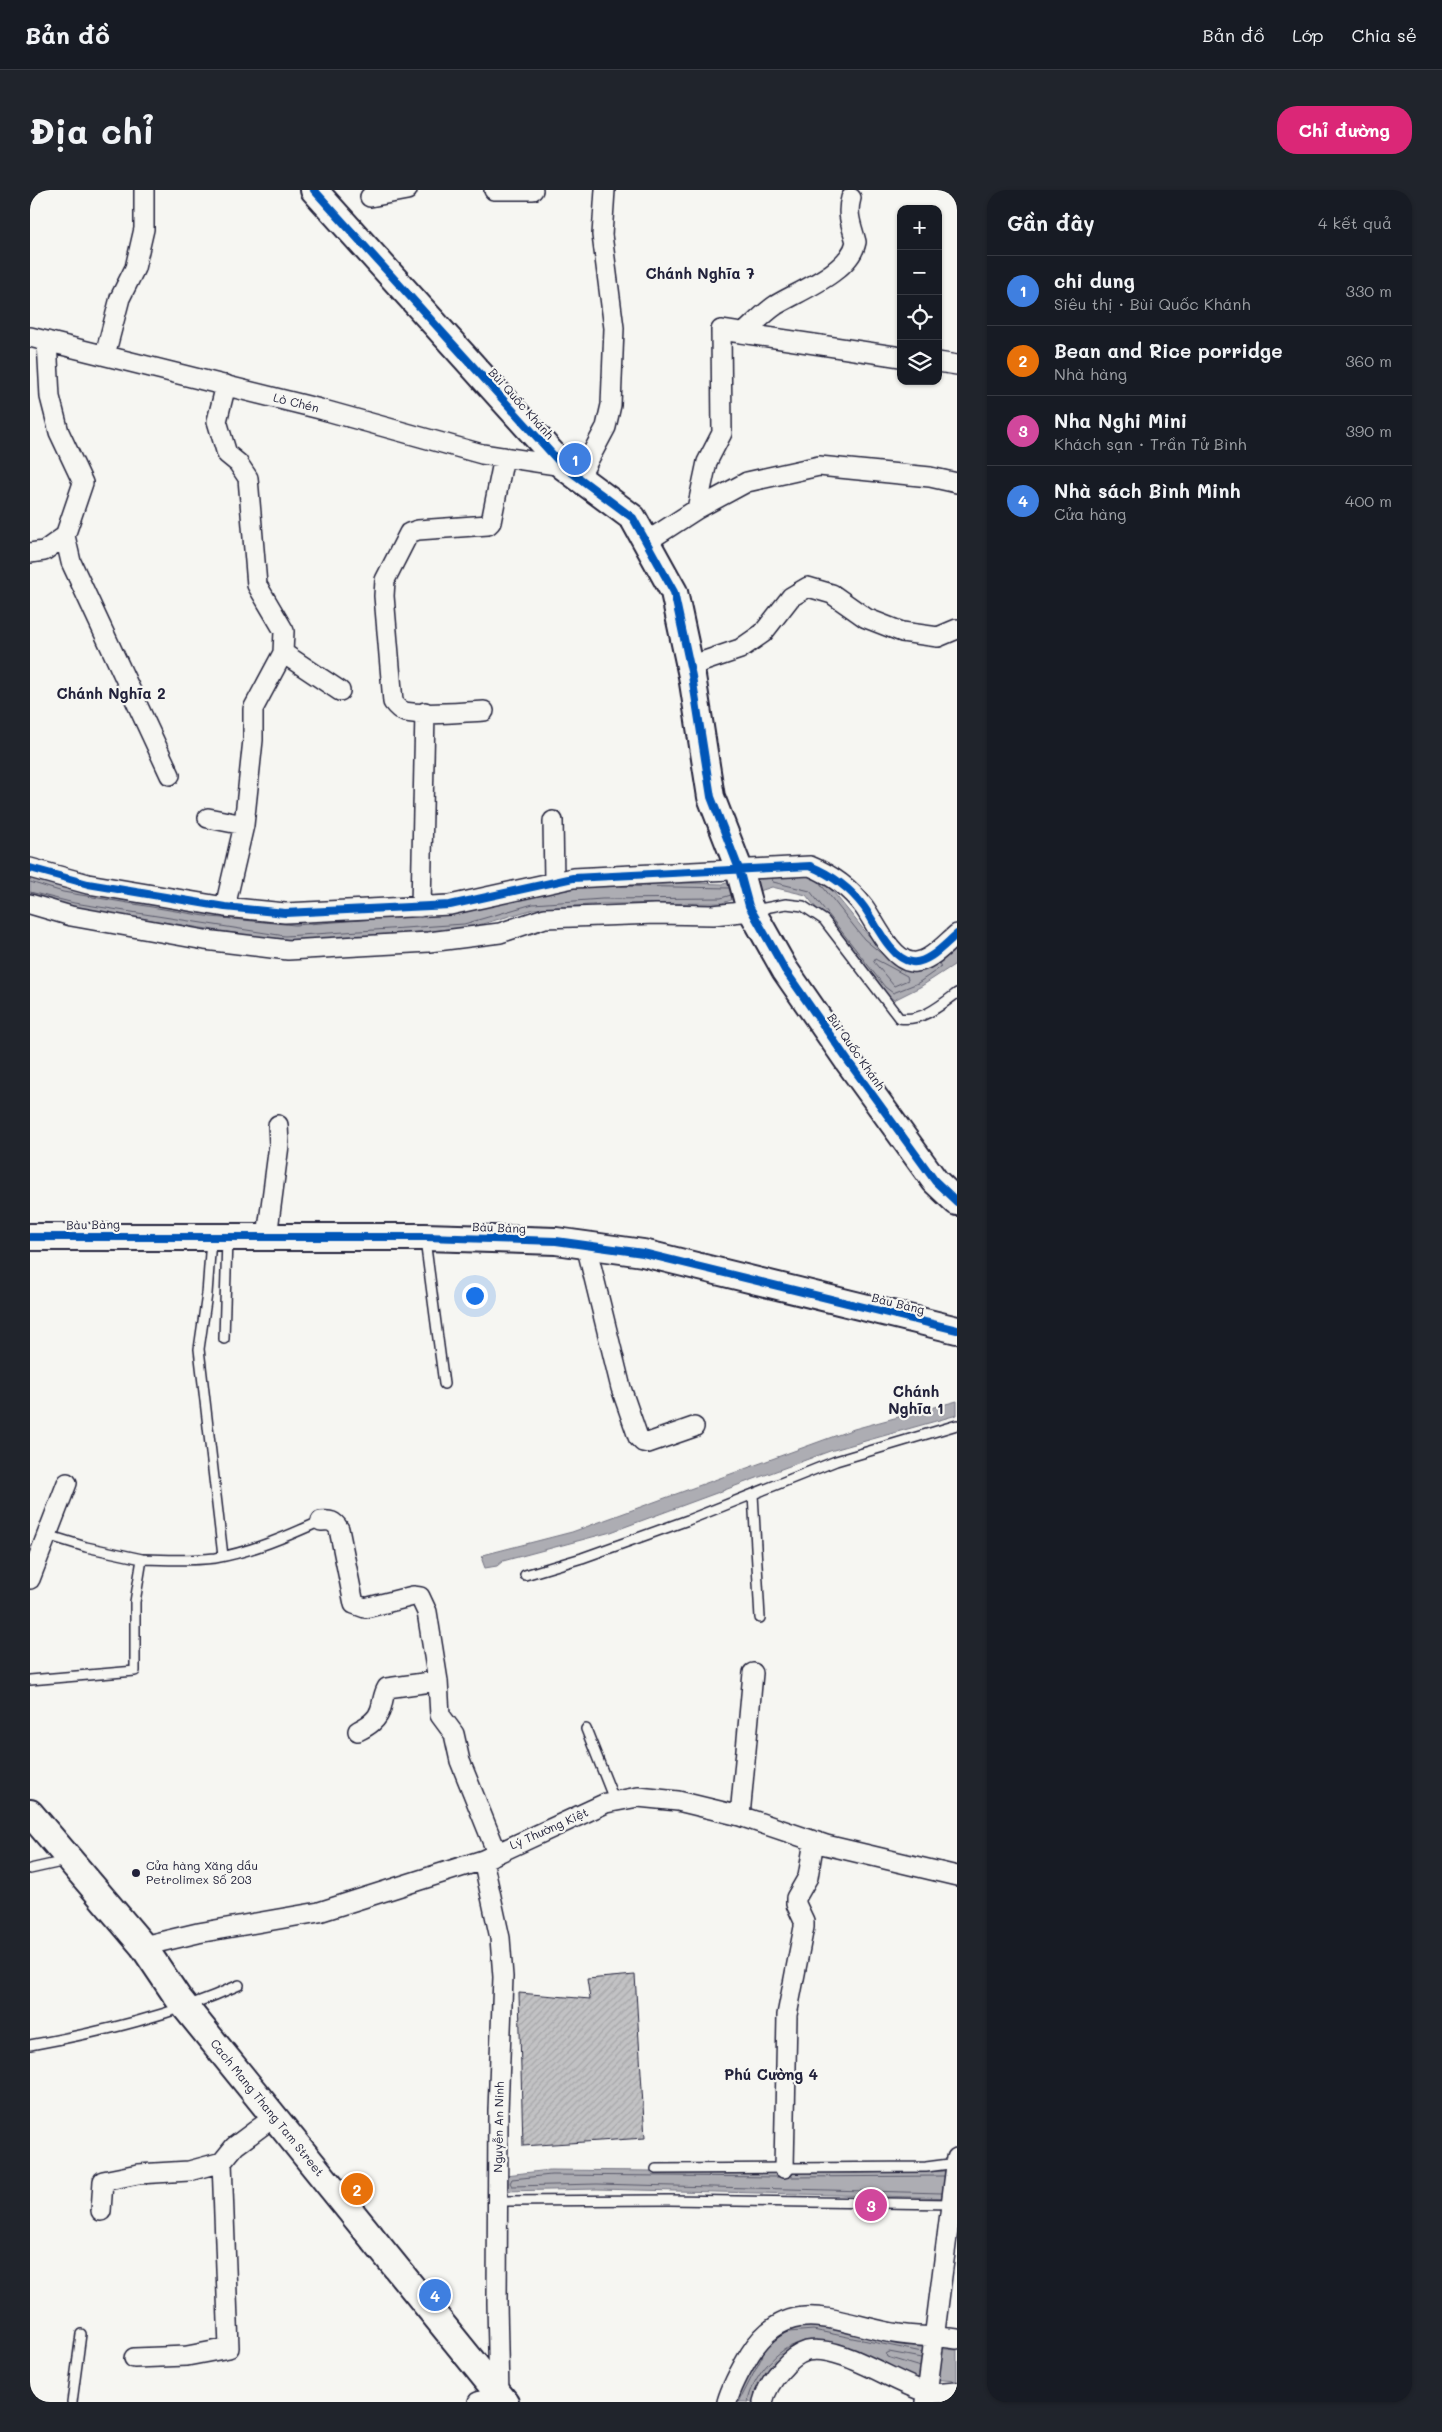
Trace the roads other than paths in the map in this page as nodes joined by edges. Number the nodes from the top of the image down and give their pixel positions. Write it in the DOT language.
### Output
graph roads {
  1 [pos="144,190"];
  2 [pos="314,190"];
  3 [pos="408,190"];
  4 [pos="494,190"];
  5 [pos="533,190"];
  6 [pos="605,190"];
  7 [pos="370,197"];
  8 [pos="851,198"];
  9 [pos="744,333"];
  10 [pos="39,339"];
  11 [pos="105,355"];
  12 [pos="897,356"];
  13 [pos="942,363"];
  14 [pos="957,365"];
  15 [pos="226,385"];
  16 [pos="504,457"];
  17 [pos="571,472"];
  18 [pos="957,483"];
  19 [pos="697,509"];
  20 [pos="65,536"];
  21 [pos="646,542"];
  22 [pos="30,553"];
  23 [pos="957,629"];
  24 [pos="283,653"];
  25 [pos="690,666"];
  26 [pos="340,691"];
  27 [pos="484,711"];
  28 [pos="425,712"];
  29 [pos="170,775"];
  30 [pos="208,818"];
  31 [pos="552,820"];
  32 [pos="244,824"];
  33 [pos="30,868"];
  34 [pos="739,872"];
  35 [pos="554,881"];
  36 [pos="30,904"];
  37 [pos="225,906"];
  38 [pos="420,906"];
  39 [pos="750,908"];
  40 [pos="957,934"];
  41 [pos="957,993"];
  42 [pos="278,1125"];
  43 [pos="957,1202"];
  44 [pos="219,1236"];
  45 [pos="267,1236"];
  46 [pos="425,1237"];
  47 [pos="30,1238"];
  48 [pos="586,1245"];
  49 [pos="957,1330"];
  50 [pos="224,1339"];
  51 [pos="444,1384"];
  52 [pos="957,1425"];
  53 [pos="694,1427"];
  54 [pos="68,1483"];
  55 [pos="753,1494"];
  56 [pos="321,1521"];
  57 [pos="48,1535"];
  58 [pos="223,1556"];
  59 [pos="142,1559"];
  60 [pos="524,1575"];
  61 [pos="30,1579"];
  62 [pos="760,1618"];
  63 [pos="753,1673"];
  64 [pos="30,1680"];
  65 [pos="438,1681"];
  66 [pos="586,1729"];
  67 [pos="358,1731"];
  68 [pos="615,1802"];
  69 [pos="30,1813"];
  70 [pos="740,1816"];
  71 [pos="814,1841"];
  72 [pos="490,1856"];
  73 [pos="69,1860"];
  74 [pos="30,1869"];
  75 [pos="957,1876"];
  76 [pos="143,1946"];
  77 [pos="239,1986"];
  78 [pos="185,2007"];
  79 [pos="30,2045"];
  80 [pos="274,2117"];
  81 [pos="222,2162"];
  82 [pos="956,2163"];
  83 [pos="784,2168"];
  84 [pos="656,2169"];
  85 [pos="498,2201"];
  86 [pos="955,2204"];
  87 [pos="101,2211"];
  88 [pos="81,2334"];
  89 [pos="934,2338"];
  90 [pos="957,2339"];
  91 [pos="134,2358"];
  92 [pos="957,2392"];
  93 [pos="927,2393"];
  94 [pos="494,2400"];
  95 [pos="72,2402"];
  96 [pos="727,2402"];
  97 [pos="763,2402"];
  1 -- 11 [label="street"];
  2 -- 17 [label="street, Bùi Quốc Khánh"];
  3 -- 7 [label="street"];
  4 -- 5 [label="street"];
  6 -- 17 [label="street"];
  8 -- 9 [label="street"];
  9 -- 12 [label="street"];
  9 -- 19 [label="street"];
  10 -- 11 [label="street, Lò Chén"];
  10 -- 20 [label="street"];
  11 -- 15 [label="street, Lò Chén"];
  13 -- 14 [label="street"];
  15 -- 16 [label="street, Lò Chén"];
  15 -- 24 [label="street"];
  16 -- 17 [label="street, Lò Chén"];
  16 -- 28 [label="street"];
  17 -- 21 [label="street, Bùi Quốc Khánh"];
  18 -- 19 [label="street"];
  19 -- 21 [label="street"];
  20 -- 22 [label="street"];
  20 -- 29 [label="street"];
  21 -- 25 [label="street, Bùi Quốc Khánh"];
  23 -- 25 [label="street"];
  24 -- 26 [label="street"];
  24 -- 32 [label="street"];
  25 -- 34 [label="street, Bùi Quốc Khánh"];
  27 -- 28 [label="street"];
  28 -- 38 [label="street"];
  30 -- 32 [label="street"];
  31 -- 35 [label="street"];
  32 -- 37 [label="street"];
  33 -- 37 [label="street"];
  34 -- 35 [label="street"];
  34 -- 39 [label="street, Bùi Quốc Khánh"];
  34 -- 40 [label="street"];
  35 -- 38 [label="street"];
  36 -- 39 [label="street"];
  37 -- 38 [label="street"];
  39 -- 41 [label="lane"];
  39 -- 43 [label="street, Bùi Quốc Khánh"];
  42 -- 45 [label="street"];
  44 -- 45 [label="street, Bàu Bàng"];
  44 -- 47 [label="street, Bàu Bàng"];
  44 -- 50 [label="lane"];
  44 -- 58 [label="lane"];
  45 -- 46 [label="street, Bàu Bàng"];
  46 -- 48 [label="street, Bàu Bàng"];
  46 -- 51 [label="lane"];
  48 -- 49 [label="street, Bàu Bàng"];
  48 -- 53 [label="street"];
  52 -- 55 [label="lane"];
  54 -- 57 [label="street"];
  55 -- 60 [label="lane"];
  55 -- 62 [label="lane"];
  56 -- 58 [label="lane"];
  56 -- 65 [label="street, Nguyễn An Ninh"];
  57 -- 59 [label="lane"];
  57 -- 61 [label="street"];
  58 -- 59 [label="lane"];
  59 -- 64 [label="lane"];
  63 -- 70 [label="street"];
  65 -- 67 [label="street"];
  65 -- 72 [label="street, Nguyễn An Ninh"];
  66 -- 68 [label="lane"];
  68 -- 70 [label="street, Lý Thường Kiệt"];
  68 -- 72 [label="street, Lý Thường Kiệt"];
  69 -- 73 [label="street, Cach Mang Thang Tam Street"];
  70 -- 71 [label="street, Lý Thường Kiệt"];
  71 -- 75 [label="street, Lý Thường Kiệt"];
  71 -- 83 [label="street"];
  72 -- 76 [label="street, Lý Thường Kiệt"];
  72 -- 85 [label="street, Nguyễn An Ninh"];
  73 -- 74 [label="lane"];
  73 -- 76 [label="street, Cach Mang Thang Tam Street"];
  76 -- 78 [label="street, Cach Mang Thang Tam Street"];
  77 -- 78 [label="lane"];
  78 -- 79 [label="lane"];
  78 -- 80 [label="street, Cach Mang Thang Tam Street"];
  80 -- 81 [label="street"];
  80 -- 94 [label="street, Cach Mang Thang Tam Street"];
  81 -- 87 [label="street"];
  81 -- 91 [label="street"];
  82 -- 83 [label="lane"];
  82 -- 86 [label="street"];
  83 -- 84 [label="lane"];
  85 -- 86 [label="lane"];
  85 -- 94 [label="street, Nguyễn An Ninh"];
  86 -- 89 [label="street"];
  88 -- 95 [label="lane"];
  89 -- 90 [label="street"];
  89 -- 93 [label="street"];
  89 -- 96 [label="street"];
  92 -- 93 [label="street"];
  93 -- 97 [label="street"];
}
